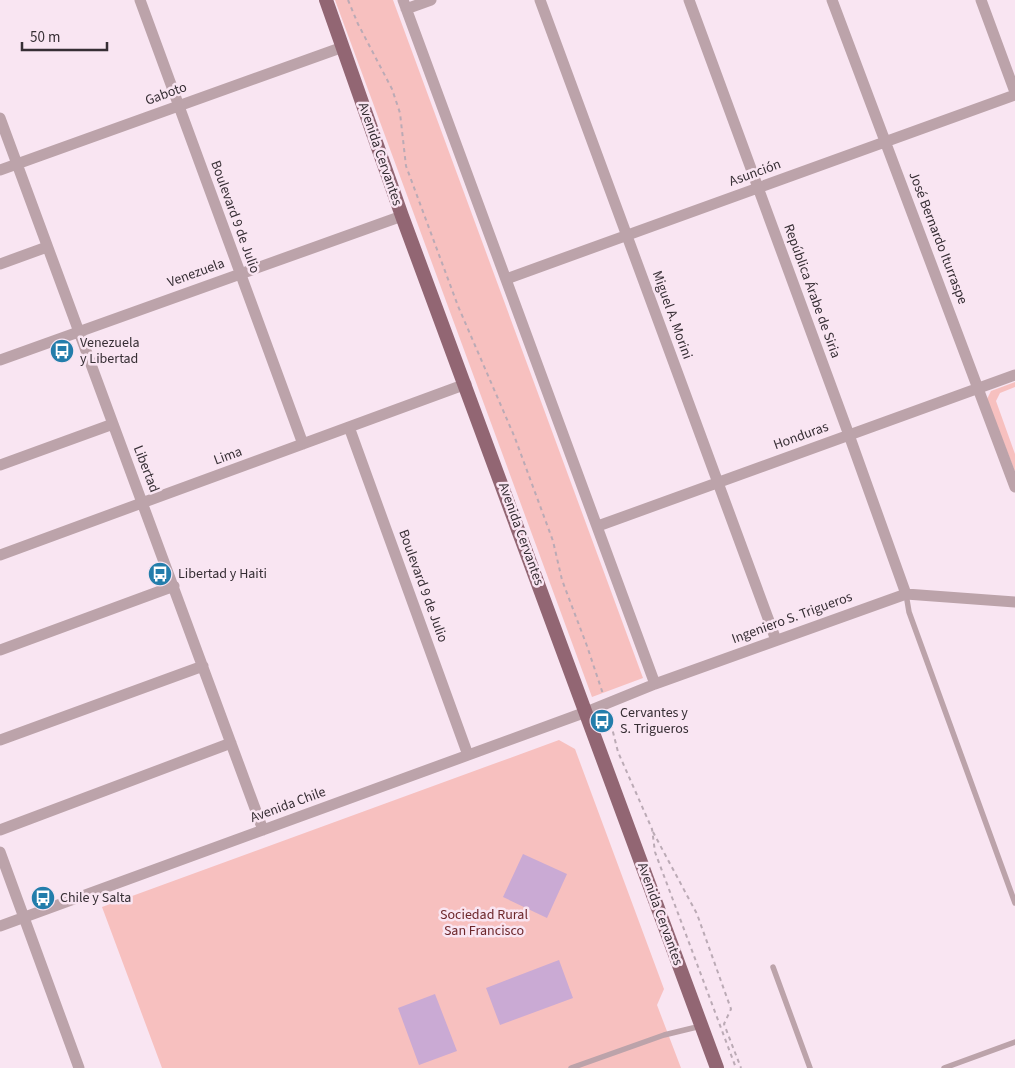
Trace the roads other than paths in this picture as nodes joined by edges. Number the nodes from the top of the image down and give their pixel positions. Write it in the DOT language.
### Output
graph roads {
  1 [pos="140,0"];
  2 [pos="326,0"];
  3 [pos="431,0"];
  4 [pos="540,0"];
  5 [pos="689,0"];
  6 [pos="832,0"];
  7 [pos="981,0"];
  8 [pos="405,4"];
  9 [pos="342,47"];
  10 [pos="1015,94"];
  11 [pos="179,106"];
  12 [pos="0,118"];
  13 [pos="886,143"];
  14 [pos="17,164"];
  15 [pos="0,170"];
  16 [pos="758,188"];
  17 [pos="402,216"];
  18 [pos="627,236"];
  19 [pos="47,247"];
  20 [pos="0,264"];
  21 [pos="239,274"];
  22 [pos="506,279"];
  23 [pos="78,332"];
  24 [pos="0,360"];
  25 [pos="1015,375"];
  26 [pos="466,384"];
  27 [pos="978,388"];
  28 [pos="113,424"];
  29 [pos="349,427"];
  30 [pos="849,435"];
  31 [pos="302,444"];
  32 [pos="0,465"];
  33 [pos="718,481"];
  34 [pos="1015,487"];
  35 [pos="143,503"];
  36 [pos="598,526"];
  37 [pos="0,555"];
  38 [pos="174,586"];
  39 [pos="906,594"];
  40 [pos="1015,602"];
  41 [pos="776,640"];
  42 [pos="0,650"];
  43 [pos="203,666"];
  44 [pos="655,684"];
  45 [pos="586,712"];
  46 [pos="0,740"];
  47 [pos="231,743"];
  48 [pos="468,755"];
  49 [pos="0,830"];
  50 [pos="263,830"];
  51 [pos="0,852"];
  52 [pos="1015,903"];
  53 [pos="24,917"];
  54 [pos="0,926"];
  55 [pos="773,967"];
  56 [pos="701,1026"];
  57 [pos="1015,1042"];
  58 [pos="79,1068"];
  59 [pos="571,1068"];
  60 [pos="717,1068"];
  61 [pos="810,1068"];
  62 [pos="944,1068"];
  1 -- 11 [label="street, Boulevard 9 de Julio"];
  2 -- 9 [label="main road, Avenida Cervantes"];
  3 -- 8 [label="street"];
  4 -- 18 [label="street, Miguel A. Morini"];
  5 -- 16 [label="street, República Árabe de Siria"];
  6 -- 13 [label="street, José Bernardo Iturraspe"];
  7 -- 10 [label="street"];
  8 -- 22 [label="street"];
  9 -- 11 [label="street, Gaboto"];
  9 -- 17 [label="main road, Avenida Cervantes"];
  10 -- 13 [label="street, Asunción"];
  11 -- 14 [label="street, Gaboto"];
  11 -- 21 [label="street, Boulevard 9 de Julio"];
  12 -- 14 [label="street, Libertad"];
  13 -- 16 [label="street, Asunción"];
  13 -- 27 [label="street, José Bernardo Iturraspe"];
  14 -- 15 [label="street, Gaboto"];
  14 -- 19 [label="street, Libertad"];
  16 -- 18 [label="street, Asunción"];
  16 -- 30 [label="street, República Árabe de Siria"];
  17 -- 21 [label="street, Venezuela"];
  17 -- 26 [label="main road, Avenida Cervantes"];
  18 -- 22 [label="street, Asunción"];
  18 -- 33 [label="street, Miguel A. Morini"];
  19 -- 20 [label="street"];
  19 -- 23 [label="street, Libertad"];
  21 -- 23 [label="street, Venezuela"];
  21 -- 31 [label="street, Boulevard 9 de Julio"];
  22 -- 36 [label="street"];
  23 -- 24 [label="street, Venezuela"];
  23 -- 28 [label="street, Libertad"];
  25 -- 27 [label="street, Honduras"];
  26 -- 29 [label="street, Lima"];
  26 -- 45 [label="main road, Avenida Cervantes"];
  27 -- 30 [label="street, Honduras"];
  27 -- 34 [label="street, José Bernardo Iturraspe"];
  28 -- 32 [label="street"];
  28 -- 35 [label="street, Libertad"];
  29 -- 31 [label="street, Lima"];
  29 -- 48 [label="street, Boulevard 9 de Julio"];
  30 -- 33 [label="street, Honduras"];
  30 -- 39 [label="street, República Árabe de Siria"];
  31 -- 35 [label="street, Lima"];
  33 -- 36 [label="street, Honduras"];
  33 -- 41 [label="street, Miguel A. Morini"];
  35 -- 37 [label="street, Lima"];
  35 -- 38 [label="street, Libertad"];
  36 -- 44 [label="street"];
  38 -- 42 [label="street"];
  38 -- 43 [label="street, Libertad"];
  39 -- 40 [label="street, Ingeniero S. Trigueros"];
  39 -- 41 [label="street, Ingeniero S. Trigueros"];
  39 -- 52 [label="lane"];
  41 -- 44 [label="street, Ingeniero S. Trigueros"];
  43 -- 46 [label="street"];
  43 -- 47 [label="street, Libertad"];
  44 -- 45 [label="street, Ingeniero S. Trigueros"];
  45 -- 48 [label="street, Avenida Chile"];
  45 -- 56 [label="main road, Avenida Cervantes"];
  47 -- 49 [label="street"];
  47 -- 50 [label="street, Libertad"];
  48 -- 50 [label="street, Avenida Chile"];
  50 -- 53 [label="street, Avenida Chile"];
  51 -- 53 [label="street"];
  53 -- 54 [label="street, Avenida Chile"];
  53 -- 58 [label="street"];
  55 -- 61 [label="lane"];
  56 -- 59 [label="lane"];
  56 -- 60 [label="main road, Avenida Cervantes"];
  57 -- 62 [label="lane"];
}
